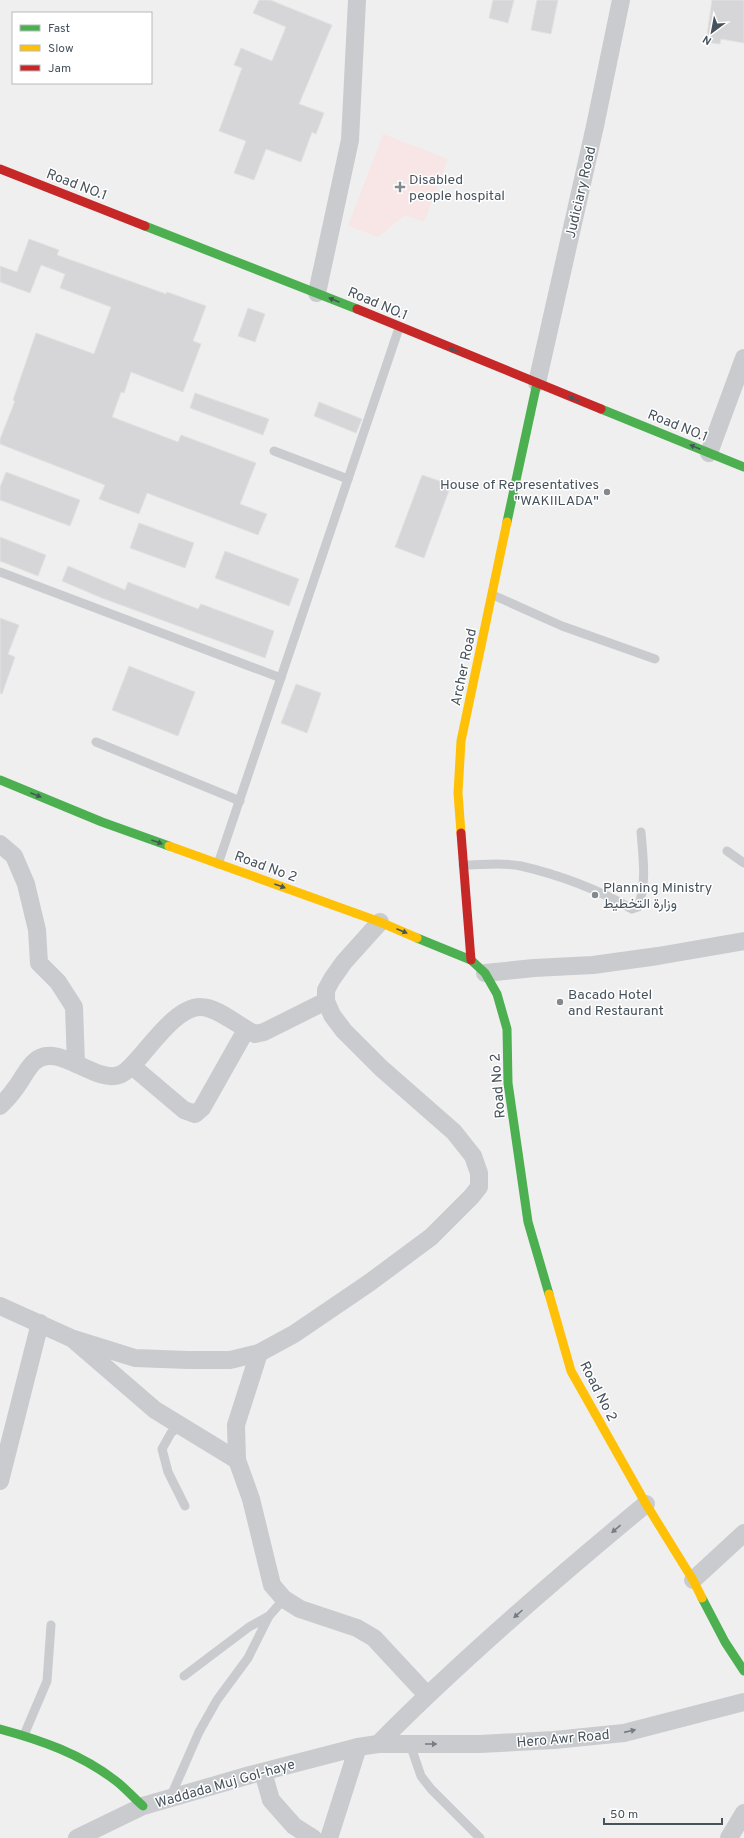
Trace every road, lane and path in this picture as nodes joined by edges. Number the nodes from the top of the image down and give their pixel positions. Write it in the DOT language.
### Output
graph roads {
  1 [pos="357,0"];
  2 [pos="621,0"];
  3 [pos="0,169"];
  4 [pos="317,293"];
  5 [pos="399,328"];
  6 [pos="744,358"];
  7 [pos="537,383"];
  8 [pos="274,451"];
  9 [pos="708,453"];
  10 [pos="744,467"];
  11 [pos="348,479"];
  12 [pos="0,572"];
  13 [pos="493,595"];
  14 [pos="655,659"];
  15 [pos="281,678"];
  16 [pos="96,742"];
  17 [pos="0,780"];
  18 [pos="240,801"];
  19 [pos="641,832"];
  20 [pos="0,844"];
  21 [pos="727,851"];
  22 [pos="744,863"];
  23 [pos="218,864"];
  24 [pos="463,865"];
  25 [pos="380,922"];
  26 [pos="744,941"];
  27 [pos="471,960"];
  28 [pos="485,973"];
  29 [pos="326,1001"];
  30 [pos="246,1030"];
  31 [pos="76,1064"];
  32 [pos="132,1066"];
  33 [pos="0,1106"];
  34 [pos="0,1306"];
  35 [pos="40,1323"];
  36 [pos="71,1338"];
  37 [pos="259,1354"];
  38 [pos="180,1426"];
  39 [pos="237,1460"];
  40 [pos="0,1482"];
  41 [pos="646,1504"];
  42 [pos="185,1506"];
  43 [pos="744,1533"];
  44 [pos="693,1580"];
  45 [pos="284,1599"];
  46 [pos="269,1616"];
  47 [pos="51,1625"];
  48 [pos="744,1671"];
  49 [pos="184,1676"];
  50 [pos="427,1695"];
  51 [pos="744,1702"];
  52 [pos="0,1729"];
  53 [pos="24,1735"];
  54 [pos="378,1744"];
  55 [pos="410,1744"];
  56 [pos="358,1747"];
  57 [pos="263,1772"];
  58 [pos="170,1798"];
  59 [pos="143,1806"];
  60 [pos="744,1813"];
  61 [pos="77,1838"];
  62 [pos="312,1838"];
  63 [pos="329,1838"];
  64 [pos="480,1838"];
  65 [pos="729,1838"];
  1 -- 4 [label="street"];
  2 -- 7 [label="street, Judiciary Road"];
  3 -- 4 [label="main road, Road NO.1"];
  5 -- 4 [label="main road, Road NO.1, one-way"];
  7 -- 5 [label="main road, Road NO.1, one-way"];
  5 -- 11 [label="lane"];
  6 -- 9 [label="street"];
  9 -- 7 [label="main road, Road NO.1, one-way"];
  7 -- 13 [label="main road, Archer Road"];
  8 -- 11 [label="lane"];
  9 -- 10 [label="main road, Road NO.1"];
  11 -- 15 [label="lane"];
  12 -- 15 [label="lane"];
  13 -- 14 [label="lane"];
  13 -- 24 [label="main road, Archer Road"];
  15 -- 18 [label="lane"];
  16 -- 18 [label="lane"];
  17 -- 23 [label="main road, Road No 2, one-way"];
  18 -- 23 [label="lane"];
  19 -- 24 [label="lane"];
  20 -- 31 [label="street"];
  21 -- 22 [label="lane"];
  23 -- 25 [label="main road, Road No 2, one-way"];
  24 -- 27 [label="main road, Archer Road"];
  25 -- 27 [label="main road, Road No 2, one-way"];
  25 -- 29 [label="street"];
  26 -- 28 [label="street"];
  27 -- 28 [label="main road, Road No 2"];
  28 -- 41 [label="main road, Road No 2"];
  29 -- 30 [label="street"];
  29 -- 37 [label="street"];
  30 -- 32 [label="street"];
  30 -- 32 [label="street"];
  31 -- 32 [label="street"];
  31 -- 33 [label="street"];
  34 -- 35 [label="street"];
  35 -- 36 [label="street"];
  35 -- 40 [label="street"];
  36 -- 37 [label="street"];
  36 -- 38 [label="street"];
  37 -- 39 [label="street"];
  38 -- 39 [label="street"];
  38 -- 42 [label="lane"];
  39 -- 45 [label="street"];
  41 -- 44 [label="main road, Road No 2"];
  41 -- 50 [label="street, one-way"];
  43 -- 44 [label="street"];
  44 -- 48 [label="main road, Road No 2"];
  45 -- 46 [label="lane"];
  45 -- 50 [label="street"];
  46 -- 49 [label="lane"];
  46 -- 58 [label="lane"];
  47 -- 53 [label="lane"];
  50 -- 54 [label="street"];
  55 -- 51 [label="street, Hero Awr Road, one-way"];
  52 -- 53 [label="main road"];
  53 -- 59 [label="main road"];
  54 -- 55 [label="street, Hero Awr Road"];
  54 -- 56 [label="street, Waddada Muj Gol-haye"];
  55 -- 64 [label="lane"];
  56 -- 57 [label="street, Waddada Muj Gol-haye"];
  56 -- 63 [label="street"];
  57 -- 58 [label="street, Waddada Muj Gol-haye"];
  57 -- 62 [label="street"];
  58 -- 59 [label="street, Waddada Muj Gol-haye"];
  59 -- 61 [label="street, Waddada Muj Gol-haye"];
  60 -- 65 [label="street"];
}
